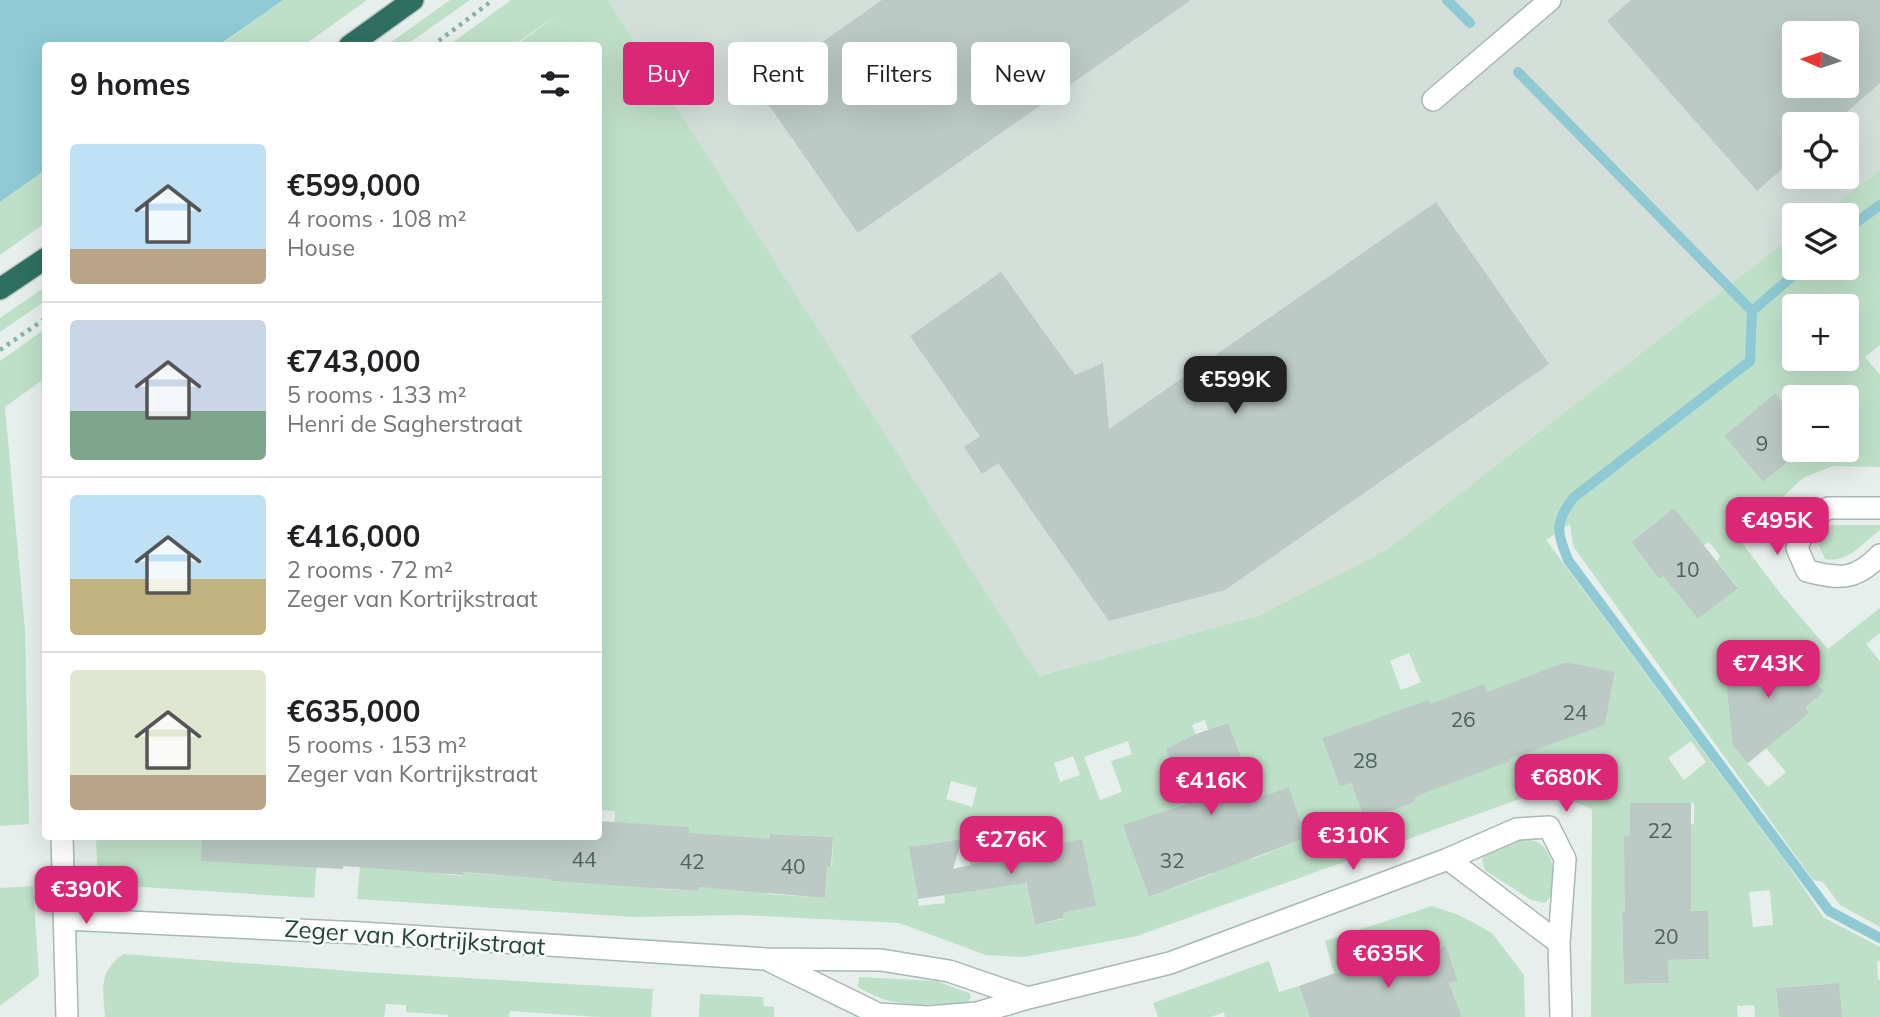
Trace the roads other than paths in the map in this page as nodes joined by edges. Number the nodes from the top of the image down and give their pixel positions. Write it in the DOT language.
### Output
graph roads {
  1 [pos="413,0"];
  2 [pos="1550,0"];
  3 [pos="355,42"];
  4 [pos="1433,100"];
  5 [pos="42,261"];
  6 [pos="0,289"];
  7 [pos="1880,508"];
  8 [pos="1880,555"];
  9 [pos="62,840"];
  10 [pos="1448,859"];
  11 [pos="65,919"];
  12 [pos="1559,943"];
  13 [pos="766,959"];
  14 [pos="1028,998"];
  15 [pos="67,1017"];
  16 [pos="1561,1017"];
  1 -- 3 [label="highway"];
  2 -- 4 [label="street"];
  5 -- 6 [label="highway"];
  7 -- 8 [label="street"];
  9 -- 11 [label="street"];
  10 -- 12 [label="street"];
  10 -- 12 [label="street, Zeger van Kortrijkstraat"];
  10 -- 14 [label="street, Zeger van Kortrijkstraat"];
  11 -- 13 [label="street, Zeger van Kortrijkstraat"];
  11 -- 15 [label="street"];
  12 -- 16 [label="street, Zeger van Kortrijkstraat"];
  13 -- 14 [label="street, Zeger van Kortrijkstraat"];
  13 -- 14 [label="street, Zeger van Kortrijkstraat"];
}
